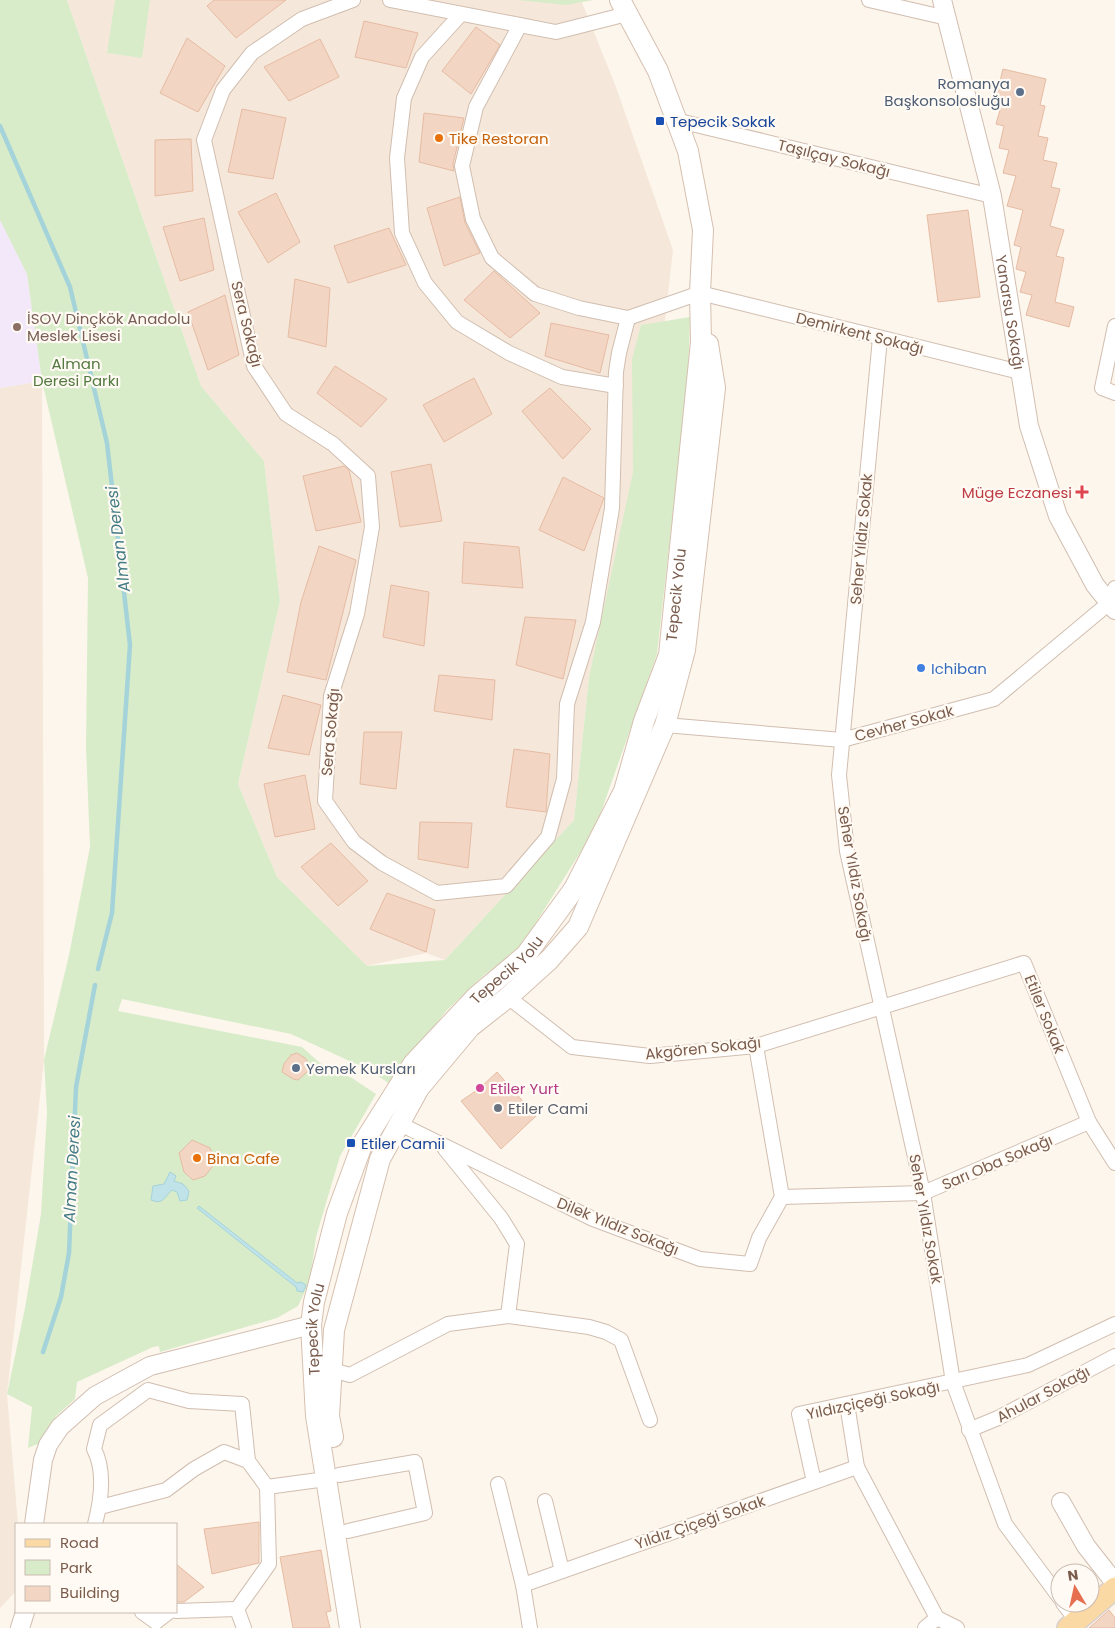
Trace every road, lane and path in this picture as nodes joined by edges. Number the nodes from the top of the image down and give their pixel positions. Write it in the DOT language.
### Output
graph roads {
  1 [pos="354,0"];
  2 [pos="390,0"];
  3 [pos="869,0"];
  4 [pos="942,0"];
  5 [pos="624,7"];
  6 [pos="461,14"];
  7 [pos="947,18"];
  8 [pos="520,25"];
  9 [pos="675,120"];
  10 [pos="992,196"];
  11 [pos="700,293"];
  12 [pos="628,318"];
  13 [pos="1115,326"];
  14 [pos="880,338"];
  15 [pos="1020,372"];
  16 [pos="616,386"];
  17 [pos="1115,393"];
  18 [pos="1113,601"];
  19 [pos="644,721"];
  20 [pos="665,725"];
  21 [pos="842,740"];
  22 [pos="492,983"];
  23 [pos="508,997"];
  24 [pos="880,1008"];
  25 [pos="756,1046"];
  26 [pos="390,1119"];
  27 [pos="1089,1122"];
  28 [pos="442,1145"];
  29 [pos="1115,1163"];
  30 [pos="923,1193"];
  31 [pos="782,1197"];
  32 [pos="314,1302"];
  33 [pos="340,1305"];
  34 [pos="508,1316"];
  35 [pos="1115,1324"];
  36 [pos="311,1325"];
  37 [pos="334,1330"];
  38 [pos="1115,1356"];
  39 [pos="332,1370"];
  40 [pos="953,1382"];
  41 [pos="847,1404"];
  42 [pos="650,1420"];
  43 [pos="969,1430"];
  44 [pos="248,1461"];
  45 [pos="857,1467"];
  46 [pos="332,1477"];
  47 [pos="814,1482"];
  48 [pos="498,1484"];
  49 [pos="267,1487"];
  50 [pos="545,1501"];
  51 [pos="1061,1502"];
  52 [pos="100,1507"];
  53 [pos="34,1523"];
  54 [pos="96,1523"];
  55 [pos="348,1531"];
  56 [pos="562,1571"];
  57 [pos="1115,1583"];
  58 [pos="524,1584"];
  59 [pos="1050,1585"];
  60 [pos="1115,1588"];
  61 [pos="236,1609"];
  62 [pos="178,1612"];
  63 [pos="25,1613"];
  64 [pos="143,1613"];
  65 [pos="169,1613"];
  66 [pos="937,1618"];
  67 [pos="1072,1624"];
  68 [pos="20,1628"];
  69 [pos="244,1628"];
  70 [pos="350,1628"];
  71 [pos="364,1628"];
  72 [pos="530,1628"];
  73 [pos="925,1628"];
  74 [pos="957,1628"];
  1 -- 16 [label="street, Sera Sokağı"];
  2 -- 6 [label="street"];
  3 -- 7 [label="street"];
  4 -- 7 [label="street, Yanarsu Sokağı"];
  5 -- 8 [label="street"];
  5 -- 9 [label="main road, Tepecik Yolu"];
  6 -- 8 [label="street"];
  6 -- 16 [label="street"];
  7 -- 10 [label="street, Yanarsu Sokağı"];
  8 -- 12 [label="street"];
  9 -- 10 [label="street, Taşılçay Sokağı"];
  9 -- 11 [label="main road, Tepecik Yolu"];
  10 -- 15 [label="street, Yanarsu Sokağı"];
  11 -- 12 [label="street"];
  11 -- 14 [label="street, Demirkent Sokağı"];
  11 -- 19 [label="main road, Tepecik Yolu"];
  11 -- 20 [label="main road, Tepecik Yolu"];
  12 -- 16 [label="street, Sera Sokağı"];
  13 -- 17 [label="street"];
  14 -- 15 [label="street, Demirkent Sokağı"];
  14 -- 21 [label="street, Seher Yıldız Sokak"];
  15 -- 18 [label="street, Yanarsu Sokağı"];
  18 -- 21 [label="street, Cevher Sokak"];
  19 -- 20 [label="main road"];
  19 -- 22 [label="main road, Tepecik Yolu"];
  20 -- 21 [label="street, Cevher Sokak"];
  20 -- 23 [label="main road, Tepecik Yolu"];
  21 -- 24 [label="street, Seher Yıldız Sokağı"];
  22 -- 23 [label="main road"];
  22 -- 26 [label="main road, Tepecik Yolu"];
  23 -- 25 [label="street, Akgören Sokağı"];
  23 -- 26 [label="main road, Tepecik Yolu"];
  24 -- 25 [label="street, Akgören Sokağı"];
  24 -- 27 [label="street, Etiler Sokak"];
  24 -- 30 [label="street, Seher Yıldız Sokak"];
  25 -- 31 [label="street"];
  26 -- 28 [label="street, Dilek Yıldız Sokağı"];
  26 -- 32 [label="main road, Tepecik Yolu"];
  26 -- 33 [label="main road, Tepecik Yolu"];
  27 -- 29 [label="street"];
  27 -- 30 [label="street, Sarı Oba Sokağı"];
  28 -- 31 [label="street, Dilek Yıldız Sokağı"];
  28 -- 34 [label="street"];
  30 -- 31 [label="street, Sarı Oba Sokağı"];
  30 -- 40 [label="street, Seher Yıldız Sokak"];
  32 -- 33 [label="main road"];
  32 -- 36 [label="main road, Tepecik Yolu"];
  33 -- 37 [label="main road, Tepecik Yolu"];
  34 -- 39 [label="street"];
  34 -- 42 [label="street"];
  35 -- 40 [label="street, Ahular Sokağı"];
  36 -- 37 [label="main road"];
  36 -- 46 [label="main road, Tepecik Yolu"];
  36 -- 53 [label="street"];
  37 -- 39 [label="main road, Tepecik Yolu"];
  38 -- 43 [label="street, Ahular Sokağı"];
  39 -- 46 [label="main road, Tepecik Yolu"];
  40 -- 41 [label="street, Yıldızçiçeği Sokağı"];
  40 -- 43 [label="street, Seher Yıldız Sokak"];
  41 -- 45 [label="street"];
  41 -- 47 [label="street, Yıldızçiçeği Sokağı"];
  43 -- 59 [label="street"];
  44 -- 49 [label="street"];
  44 -- 52 [label="street"];
  44 -- 52 [label="street"];
  45 -- 47 [label="street, Yıldız Çiçeği Sokak"];
  45 -- 66 [label="street"];
  46 -- 49 [label="street"];
  46 -- 55 [label="main road, Tepecik Yolu"];
  46 -- 55 [label="street"];
  46 -- 70 [label="main road, Tepecik Yolu"];
  47 -- 56 [label="street, Yıldız Çiçeği Sokak"];
  48 -- 58 [label="street"];
  49 -- 61 [label="street"];
  50 -- 56 [label="street"];
  51 -- 57 [label="street"];
  52 -- 54 [label="street"];
  55 -- 71 [label="main road, Tepecik Yolu"];
  56 -- 58 [label="street, Yıldız Çiçeği Sokak"];
  58 -- 72 [label="street"];
  60 -- 67 [label="main road"];
  61 -- 62 [label="street"];
  61 -- 69 [label="street"];
  63 -- 68 [label="street"];
  64 -- 65 [label="street"];
  66 -- 73 [label="street"];
  66 -- 74 [label="street"];
}
